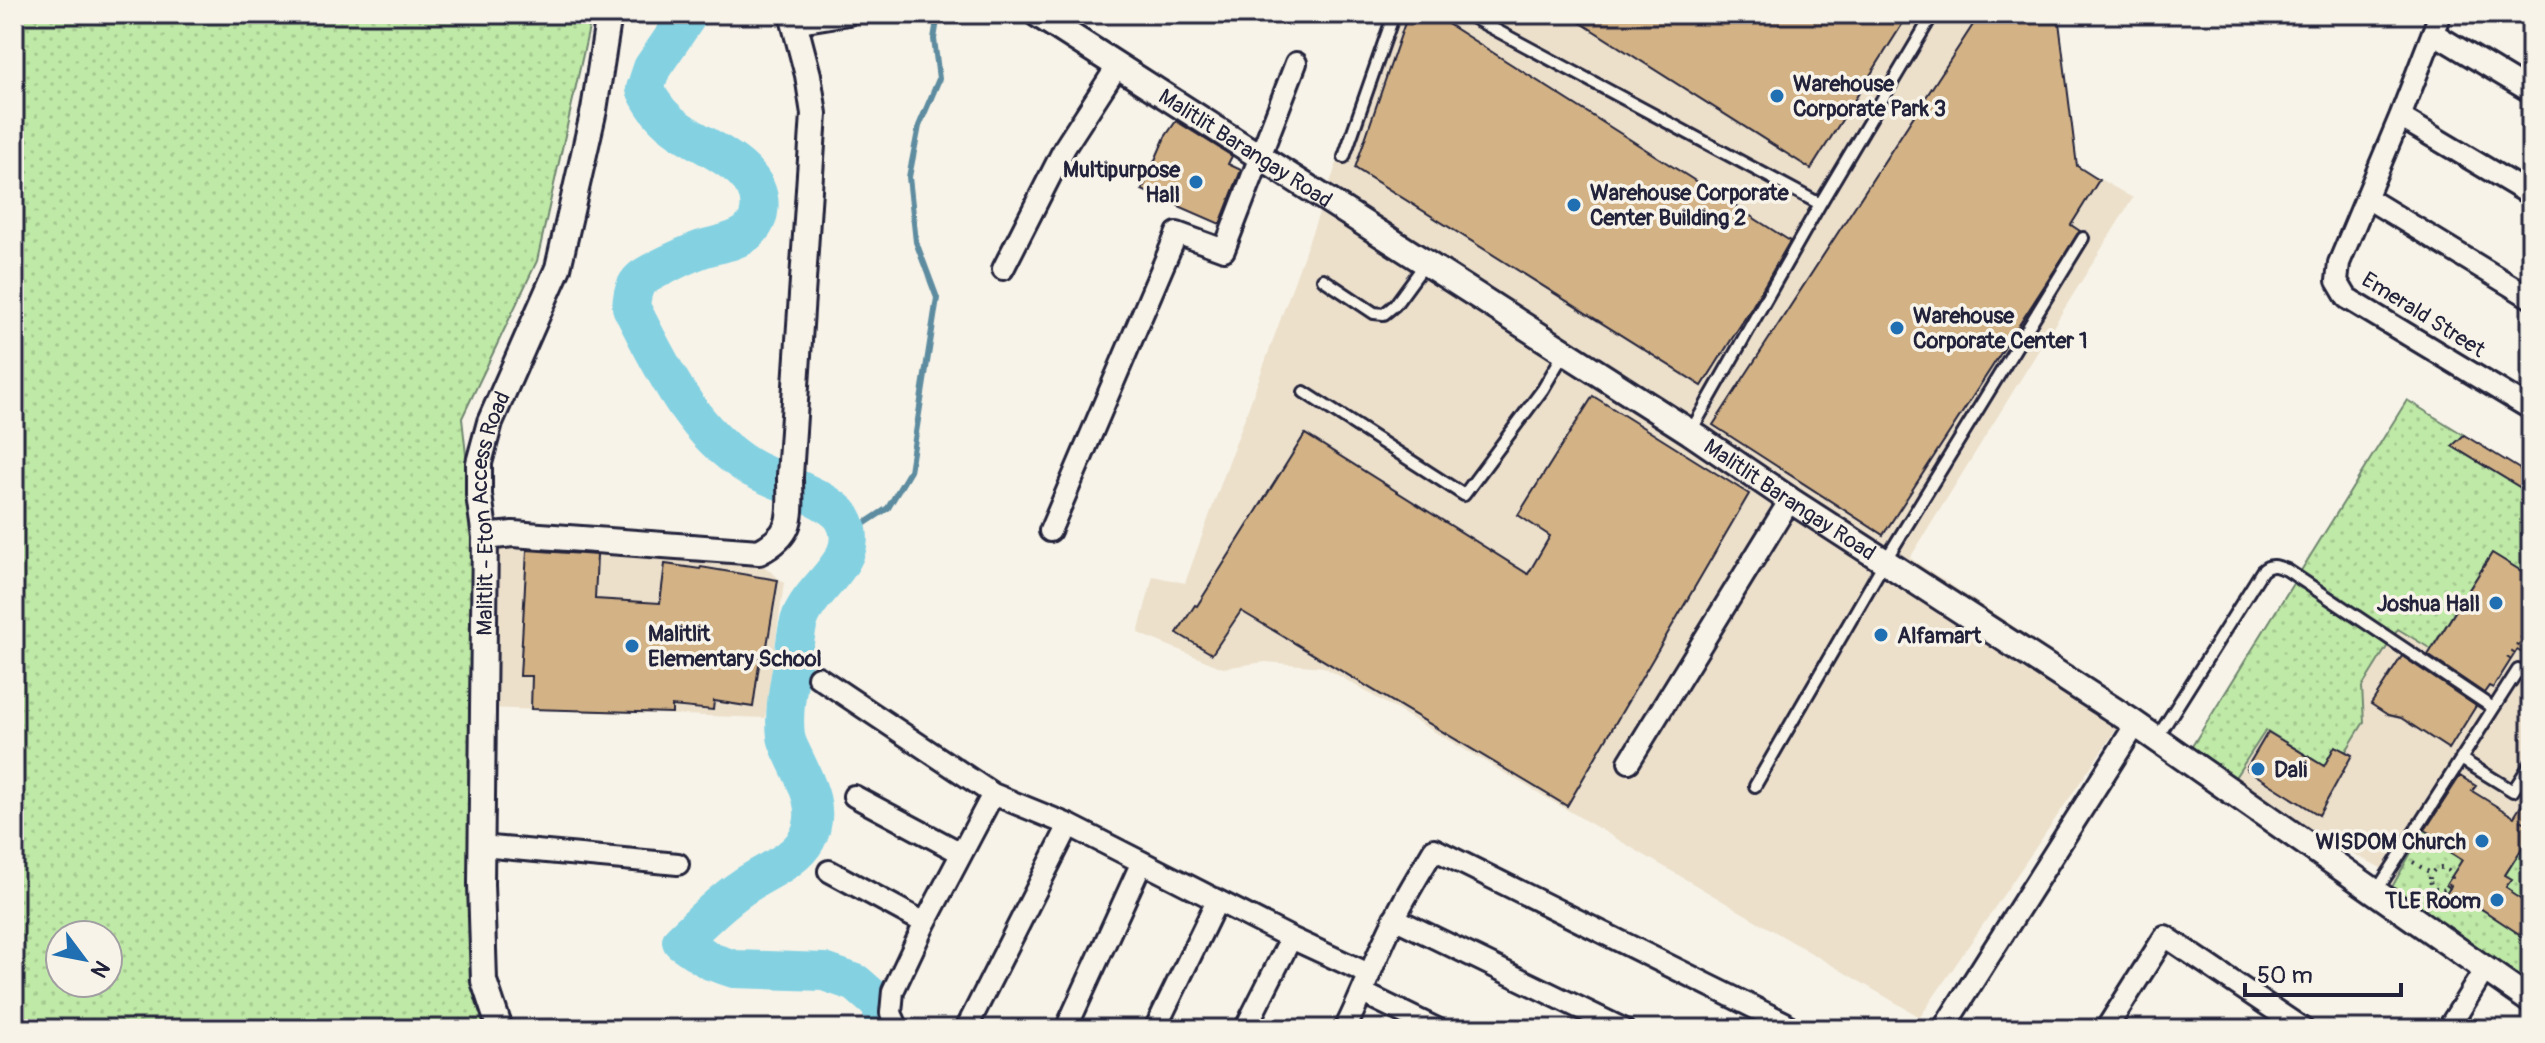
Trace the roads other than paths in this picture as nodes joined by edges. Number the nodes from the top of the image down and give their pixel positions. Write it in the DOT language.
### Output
graph roads {
  1 [pos="609,14"];
  2 [pos="849,14"];
  3 [pos="1037,14"];
  4 [pos="1394,14"];
  5 [pos="1466,14"];
  6 [pos="1914,14"];
  7 [pos="793,18"];
  8 [pos="1930,18"];
  9 [pos="2437,24"];
  10 [pos="1296,63"];
  11 [pos="1118,65"];
  12 [pos="2531,92"];
  13 [pos="2400,117"];
  14 [pos="1260,156"];
  15 [pos="1344,157"];
  16 [pos="2531,195"];
  17 [pos="2367,198"];
  18 [pos="1820,204"];
  19 [pos="2083,238"];
  20 [pos="1426,263"];
  21 [pos="1003,269"];
  22 [pos="1323,279"];
  23 [pos="2531,298"];
  24 [pos="1564,353"];
  25 [pos="1304,392"];
  26 [pos="2531,409"];
  27 [pos="1690,432"];
  28 [pos="1790,500"];
  29 [pos="1050,531"];
  30 [pos="485,537"];
  31 [pos="1885,561"];
  32 [pos="818,677"];
  33 [pos="2531,678"];
  34 [pos="2493,708"];
  35 [pos="2136,724"];
  36 [pos="2157,739"];
  37 [pos="2461,759"];
  38 [pos="1629,762"];
  39 [pos="2531,763"];
  40 [pos="1755,786"];
  41 [pos="993,794"];
  42 [pos="854,796"];
  43 [pos="1069,825"];
  44 [pos="481,846"];
  45 [pos="961,853"];
  46 [pos="1142,862"];
  47 [pos="678,864"];
  48 [pos="829,871"];
  49 [pos="2375,893"];
  50 [pos="1217,901"];
  51 [pos="1394,918"];
  52 [pos="925,923"];
  53 [pos="1291,938"];
  54 [pos="2485,969"];
  55 [pos="1366,983"];
  56 [pos="2531,1001"];
  57 [pos="2113,1027"];
  58 [pos="500,1029"];
  59 [pos="898,1029"];
  60 [pos="966,1029"];
  61 [pos="1066,1029"];
  62 [pos="1155,1029"];
  63 [pos="1245,1029"];
  64 [pos="1345,1029"];
  65 [pos="1437,1029"];
  66 [pos="1623,1029"];
  67 [pos="1784,1029"];
  68 [pos="1943,1029"];
  69 [pos="2303,1029"];
  70 [pos="2448,1029"];
  1 -- 30 [label="street, Malitlit - Eton Access Road"];
  2 -- 7 [label="street"];
  3 -- 11 [label="street, Malitlit Barangay Road"];
  4 -- 15 [label="lane"];
  5 -- 18 [label="lane"];
  6 -- 8 [label="lane"];
  7 -- 30 [label="street"];
  8 -- 18 [label="lane"];
  9 -- 12 [label="street"];
  9 -- 13 [label="street"];
  10 -- 14 [label="street"];
  11 -- 14 [label="street, Malitlit Barangay Road"];
  11 -- 21 [label="street"];
  13 -- 16 [label="street"];
  13 -- 17 [label="street"];
  14 -- 20 [label="street, Malitlit Barangay Road"];
  14 -- 29 [label="street"];
  17 -- 23 [label="street"];
  17 -- 26 [label="street, Emerald Street"];
  18 -- 27 [label="lane"];
  19 -- 31 [label="lane"];
  20 -- 22 [label="lane"];
  20 -- 24 [label="street, Malitlit Barangay Road"];
  24 -- 25 [label="lane"];
  24 -- 27 [label="street, Malitlit Barangay Road"];
  27 -- 28 [label="street, Malitlit Barangay Road"];
  28 -- 31 [label="street, Malitlit Barangay Road"];
  28 -- 38 [label="street"];
  30 -- 44 [label="street, Malitlit - Eton Access Road"];
  31 -- 35 [label="street, Malitlit Barangay Road"];
  31 -- 40 [label="lane"];
  32 -- 41 [label="street"];
  33 -- 34 [label="lane"];
  34 -- 36 [label="lane"];
  34 -- 37 [label="lane"];
  35 -- 36 [label="street, Malitlit Barangay Road"];
  35 -- 68 [label="street"];
  36 -- 49 [label="street, Malitlit Barangay Road"];
  37 -- 39 [label="lane"];
  37 -- 49 [label="lane"];
  41 -- 43 [label="street"];
  41 -- 45 [label="street"];
  42 -- 45 [label="street"];
  43 -- 46 [label="street"];
  43 -- 60 [label="street"];
  44 -- 47 [label="street"];
  44 -- 58 [label="street, Malitlit - Eton Access Road"];
  45 -- 52 [label="street"];
  46 -- 50 [label="street"];
  46 -- 61 [label="street"];
  48 -- 52 [label="street"];
  49 -- 54 [label="street, Malitlit Barangay Road"];
  50 -- 53 [label="street"];
  50 -- 62 [label="street"];
  51 -- 55 [label="street"];
  51 -- 66 [label="street"];
  51 -- 67 [label="street"];
  52 -- 59 [label="street"];
  53 -- 55 [label="street"];
  53 -- 63 [label="street"];
  54 -- 56 [label="street, Malitlit Barangay Road"];
  54 -- 70 [label="street"];
  55 -- 64 [label="street"];
  55 -- 65 [label="street"];
  57 -- 69 [label="street"];
}
